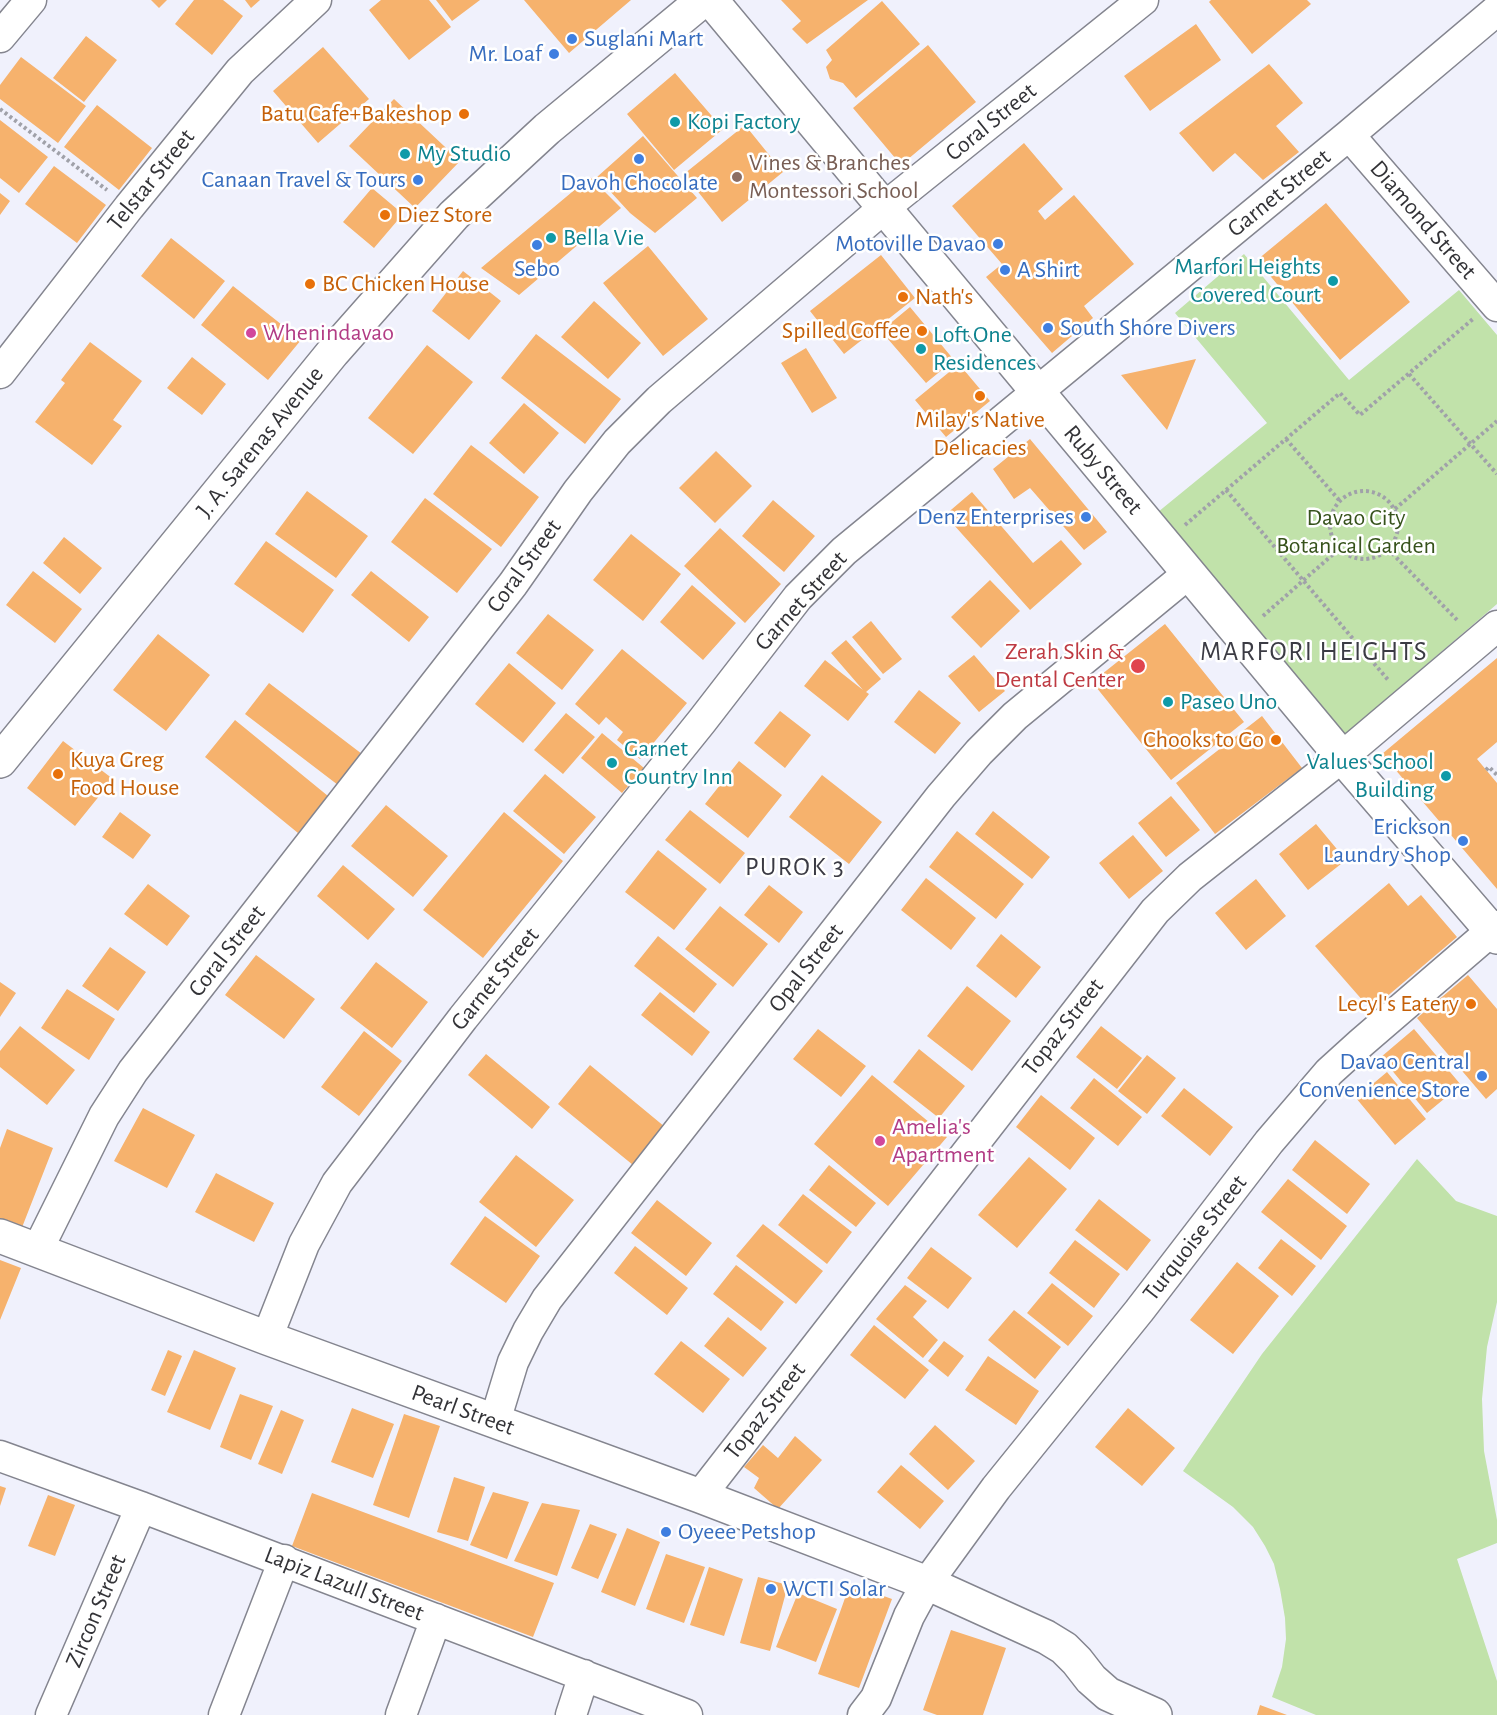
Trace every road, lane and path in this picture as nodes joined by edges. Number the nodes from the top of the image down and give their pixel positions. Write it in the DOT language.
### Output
graph roads {
  1 [pos="31,0"];
  2 [pos="316,0"];
  3 [pos="703,0"];
  4 [pos="711,0"];
  5 [pos="1143,0"];
  6 [pos="1497,10"];
  7 [pos="0,37"];
  8 [pos="0,109"];
  9 [pos="1350,135"];
  10 [pos="129,207"];
  11 [pos="885,207"];
  12 [pos="1495,304"];
  13 [pos="0,373"];
  14 [pos="1409,374"];
  15 [pos="1037,392"];
  16 [pos="1497,421"];
  17 [pos="1286,440"];
  18 [pos="1471,444"];
  19 [pos="1497,474"];
  20 [pos="1226,490"];
  21 [pos="1339,500"];
  22 [pos="1395,509"];
  23 [pos="1164,543"];
  24 [pos="1339,549"];
  25 [pos="1388,549"];
  26 [pos="1189,573"];
  27 [pos="1302,581"];
  28 [pos="1488,634"];
  29 [pos="1241,636"];
  30 [pos="1408,702"];
  31 [pos="1342,757"];
  32 [pos="0,761"];
  33 [pos="1486,770"];
  34 [pos="1497,776"];
  35 [pos="1495,931"];
  36 [pos="0,1236"];
  37 [pos="37,1251"];
  38 [pos="267,1338"];
  39 [pos="495,1421"];
  40 [pos="0,1456"];
  41 [pos="700,1496"];
  42 [pos="141,1506"];
  43 [pos="284,1560"];
  44 [pos="927,1583"];
  45 [pos="436,1619"];
  46 [pos="584,1675"];
  47 [pos="51,1715"];
  48 [pos="224,1715"];
  49 [pos="401,1715"];
  50 [pos="571,1715"];
  51 [pos="687,1715"];
  52 [pos="863,1715"];
  53 [pos="1155,1715"];
  1 -- 7 [label="street"];
  2 -- 10 [label="street, Telstar Street"];
  3 -- 32 [label="main road, J. A. Sarenas Avenue"];
  4 -- 11 [label="main road, Ruby Street"];
  5 -- 11 [label="street, Coral Street"];
  6 -- 9 [label="street, Garnet Street"];
  8 -- 10 [label="path"];
  9 -- 12 [label="street, Diamond Street"];
  9 -- 15 [label="street, Garnet Street"];
  10 -- 13 [label="street, Telstar Street"];
  11 -- 15 [label="main road, Ruby Street"];
  11 -- 37 [label="street, Coral Street"];
  12 -- 14 [label="path"];
  14 -- 17 [label="path"];
  14 -- 18 [label="path"];
  15 -- 23 [label="main road, Ruby Street"];
  15 -- 38 [label="street, Garnet Street"];
  16 -- 18 [label="path"];
  17 -- 20 [label="path"];
  17 -- 21 [label="path"];
  18 -- 19 [label="path"];
  18 -- 22 [label="path"];
  20 -- 23 [label="path"];
  20 -- 27 [label="path"];
  21 -- 22 [label="path"];
  21 -- 24 [label="path"];
  22 -- 25 [label="path"];
  23 -- 26 [label="main road, Ruby Street"];
  24 -- 25 [label="path"];
  24 -- 27 [label="path"];
  25 -- 28 [label="path"];
  26 -- 29 [label="main road, Ruby Street"];
  26 -- 39 [label="street, Opal Street"];
  27 -- 29 [label="path"];
  27 -- 30 [label="path"];
  28 -- 30 [label="street, Topaz Street"];
  29 -- 31 [label="main road, Ruby Street"];
  30 -- 31 [label="street, Topaz Street"];
  31 -- 35 [label="main road, Ruby Street"];
  31 -- 41 [label="street, Topaz Street"];
  33 -- 34 [label="path"];
  35 -- 44 [label="street, Turquoise Street"];
  36 -- 37 [label="main road, Pearl Street"];
  37 -- 38 [label="main road, Pearl Street"];
  38 -- 39 [label="main road, Pearl Street"];
  39 -- 41 [label="main road, Pearl Street"];
  40 -- 42 [label="street, Lapiz Lazull Street"];
  41 -- 44 [label="main road, Pearl Street"];
  42 -- 43 [label="street, Lapiz Lazull Street"];
  42 -- 47 [label="street, Zircon Street"];
  43 -- 45 [label="street, Lapiz Lazull Street"];
  43 -- 48 [label="street"];
  44 -- 52 [label="street, Turquoise Street"];
  44 -- 53 [label="main road, Pearl Street"];
  45 -- 46 [label="street, Lapiz Lazull Street"];
  45 -- 49 [label="street"];
  46 -- 50 [label="street"];
  46 -- 51 [label="street, Lapiz Lazull Street"];
}
